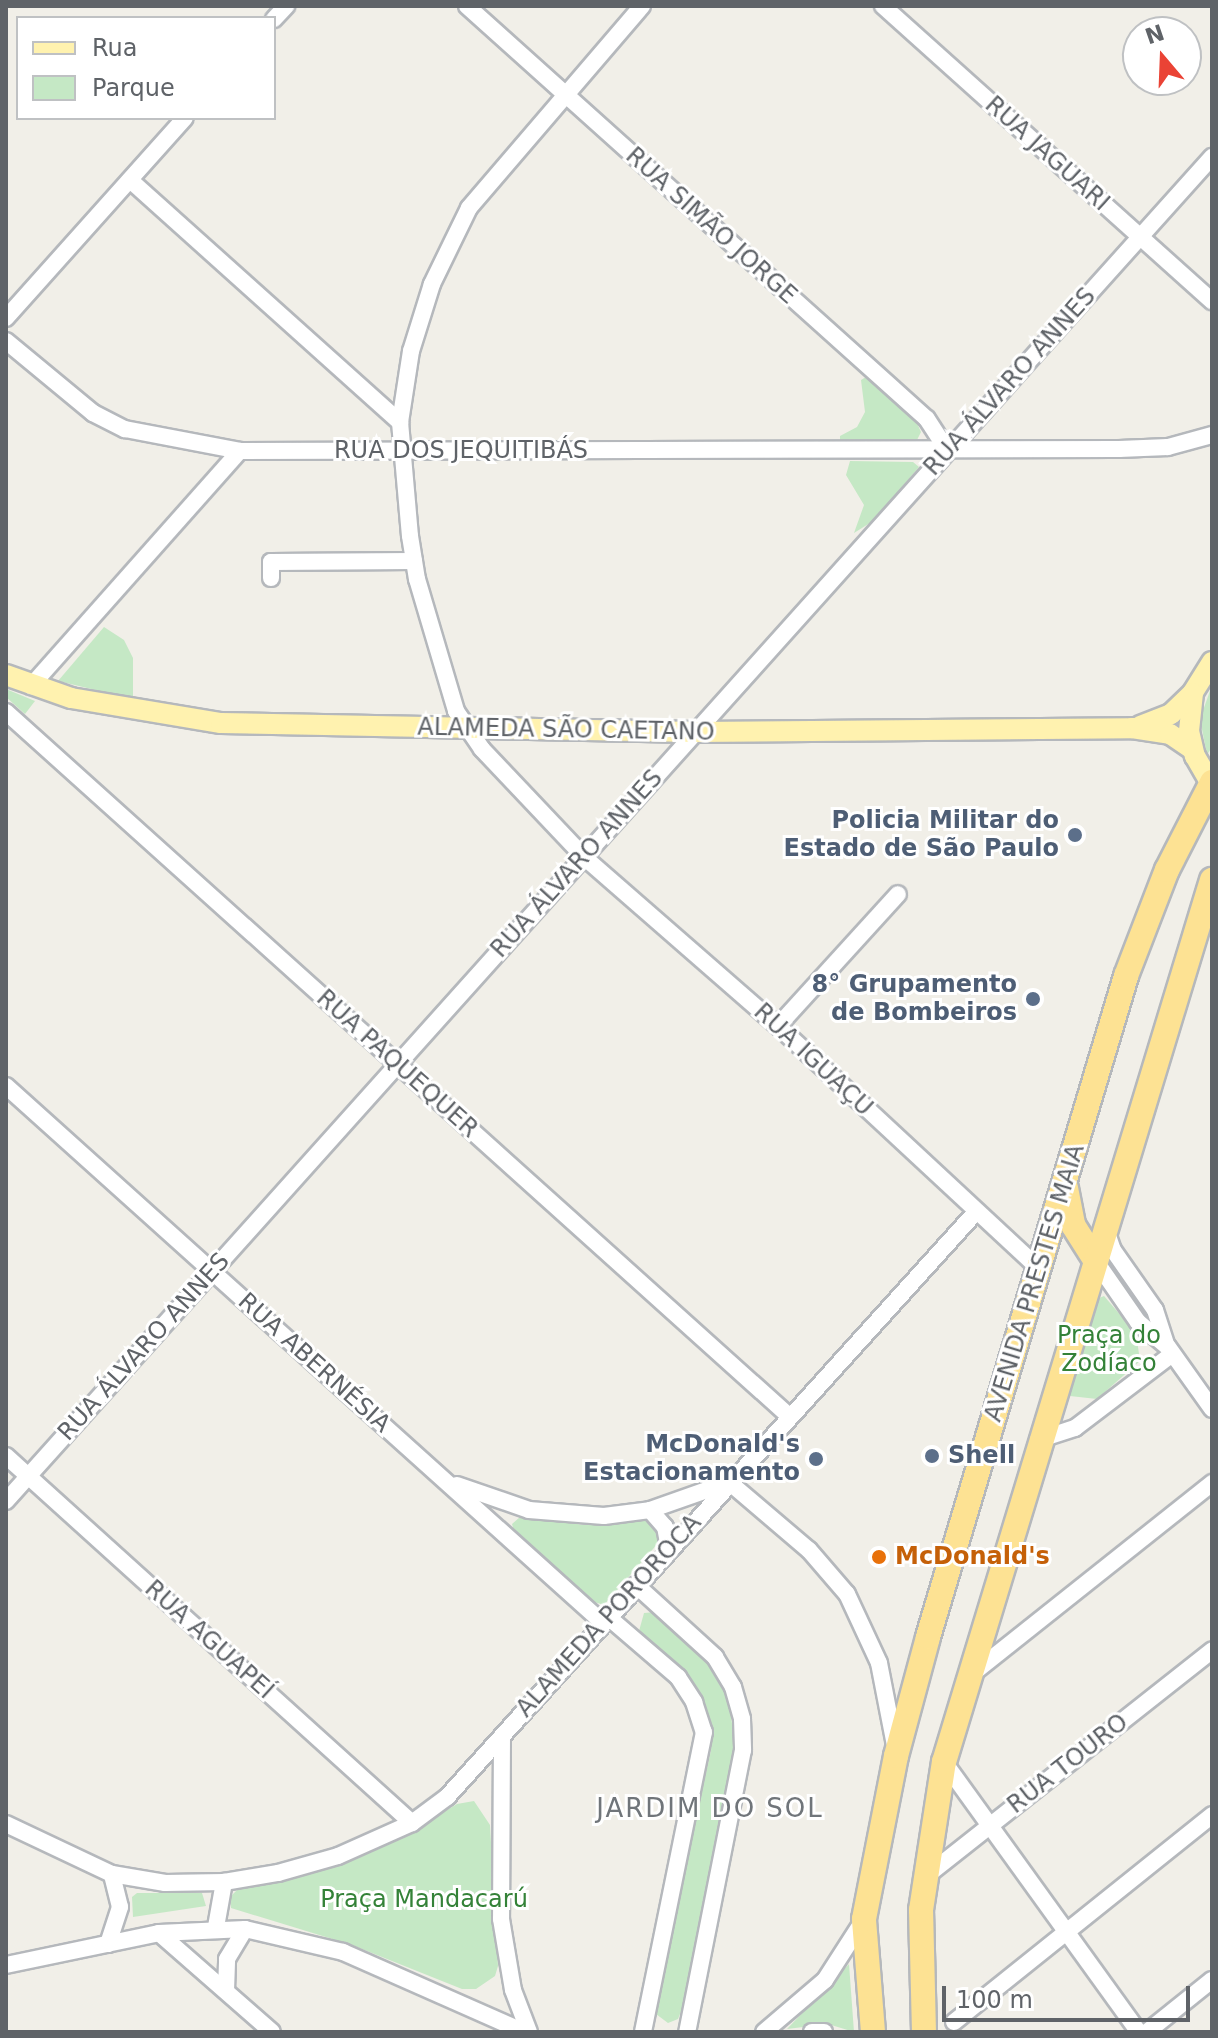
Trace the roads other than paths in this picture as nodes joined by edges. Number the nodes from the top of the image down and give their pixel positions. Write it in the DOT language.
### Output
graph roads {
  1 [pos="467,6"];
  2 [pos="642,6"];
  3 [pos="883,6"];
  4 [pos="563,94"];
  5 [pos="183,120"];
  6 [pos="1212,157"];
  7 [pos="130,180"];
  8 [pos="1140,237"];
  9 [pos="1212,301"];
  10 [pos="6,318"];
  11 [pos="6,341"];
  12 [pos="400,422"];
  13 [pos="1212,435"];
  14 [pos="403,450"];
  15 [pos="240,451"];
  16 [pos="948,451"];
  17 [pos="414,561"];
  18 [pos="271,578"];
  19 [pos="1212,662"];
  20 [pos="6,675"];
  21 [pos="31,686"];
  22 [pos="1193,693"];
  23 [pos="6,713"];
  24 [pos="1132,728"];
  25 [pos="465,729"];
  26 [pos="695,732"];
  27 [pos="1192,749"];
  28 [pos="1211,784"];
  29 [pos="584,857"];
  30 [pos="1212,880"];
  31 [pos="898,894"];
  32 [pos="778,1026"];
  33 [pos="398,1064"];
  34 [pos="6,1086"];
  35 [pos="1066,1186"];
  36 [pos="976,1212"];
  37 [pos="1105,1226"];
  38 [pos="1095,1260"];
  39 [pos="1038,1268"];
  40 [pos="212,1271"];
  41 [pos="1170,1350"];
  42 [pos="1212,1409"];
  43 [pos="789,1416"];
  44 [pos="1038,1440"];
  45 [pos="6,1456"];
  46 [pos="28,1476"];
  47 [pos="444,1479"];
  48 [pos="729,1482"];
  49 [pos="1212,1483"];
  50 [pos="6,1501"];
  51 [pos="650,1510"];
  52 [pos="669,1548"];
  53 [pos="636,1585"];
  54 [pos="605,1619"];
  55 [pos="1212,1650"];
  56 [pos="966,1678"];
  57 [pos="502,1736"];
  58 [pos="896,1756"];
  59 [pos="944,1762"];
  60 [pos="1212,1815"];
  61 [pos="412,1823"];
  62 [pos="6,1824"];
  63 [pos="992,1825"];
  64 [pos="112,1874"];
  65 [pos="924,1878"];
  66 [pos="224,1882"];
  67 [pos="864,1919"];
  68 [pos="216,1927"];
  69 [pos="245,1929"];
  70 [pos="1067,1931"];
  71 [pos="159,1933"];
  72 [pos="108,1944"];
  73 [pos="44,1959"];
  74 [pos="6,1965"];
  75 [pos="6,1977"];
  76 [pos="1212,1980"];
  77 [pos="226,1991"];
  78 [pos="954,2022"];
  79 [pos="272,2032"];
  80 [pos="526,2032"];
  81 [pos="643,2032"];
  82 [pos="687,2032"];
  83 [pos="764,2032"];
  84 [pos="812,2032"];
  85 [pos="824,2032"];
  86 [pos="873,2032"];
  87 [pos="924,2032"];
  88 [pos="1139,2032"];
  89 [pos="1147,2032"];
  1 -- 4 [label="street, RUA SIMÃO JORGE"];
  2 -- 4 [label="street"];
  3 -- 8 [label="street, RUA JAGUARI"];
  4 -- 12 [label="street"];
  4 -- 16 [label="street, RUA SIMÃO JORGE"];
  5 -- 7 [label="street"];
  6 -- 8 [label="street, RUA ÁLVARO ANNES"];
  7 -- 10 [label="street"];
  7 -- 12 [label="street"];
  8 -- 9 [label="street, RUA JAGUARI"];
  8 -- 16 [label="street, RUA ÁLVARO ANNES"];
  11 -- 15 [label="street, RUA DOS JEQUITIBÁS"];
  12 -- 14 [label="street"];
  13 -- 16 [label="street, RUA DOS JEQUITIBÁS"];
  14 -- 15 [label="street, RUA DOS JEQUITIBÁS"];
  14 -- 16 [label="street, RUA DOS JEQUITIBÁS"];
  14 -- 17 [label="street"];
  15 -- 21 [label="street"];
  16 -- 26 [label="street, RUA ÁLVARO ANNES"];
  17 -- 18 [label="street"];
  17 -- 25 [label="street"];
  19 -- 22 [label="main road"];
  20 -- 21 [label="main road, ALAMEDA SÃO CAETANO"];
  21 -- 25 [label="main road, ALAMEDA SÃO CAETANO"];
  22 -- 24 [label="main road, ALAMEDA SÃO CAETANO"];
  22 -- 27 [label="main road"];
  23 -- 33 [label="street, RUA PAQUEQUER"];
  24 -- 26 [label="main road, ALAMEDA SÃO CAETANO"];
  24 -- 27 [label="main road, ALAMEDA SÃO CAETANO"];
  25 -- 26 [label="main road, ALAMEDA SÃO CAETANO"];
  25 -- 29 [label="street, RUA IGUAÇU"];
  26 -- 29 [label="street, RUA ÁLVARO ANNES"];
  27 -- 28 [label="main road"];
  28 -- 35 [label="highway, AVENIDA PRESTES MAIA"];
  29 -- 32 [label="street, RUA IGUAÇU"];
  29 -- 33 [label="street, RUA ÁLVARO ANNES"];
  30 -- 37 [label="highway, AVENIDA PRESTES MAIA"];
  31 -- 32 [label="street"];
  32 -- 36 [label="street, RUA IGUAÇU"];
  33 -- 40 [label="street, RUA ÁLVARO ANNES"];
  33 -- 43 [label="street, RUA PAQUEQUER"];
  34 -- 40 [label="street, RUA ABERNÉSIA"];
  35 -- 38 [label="highway"];
  35 -- 39 [label="highway, AVENIDA PRESTES MAIA"];
  36 -- 39 [label="street, RUA IGUAÇU"];
  36 -- 43 [label="street, ALAMEDA POROROCA"];
  37 -- 38 [label="highway, AVENIDA PRESTES MAIA"];
  37 -- 41 [label="street"];
  38 -- 41 [label="street"];
  38 -- 44 [label="highway, AVENIDA PRESTES MAIA"];
  39 -- 58 [label="highway, AVENIDA PRESTES MAIA"];
  40 -- 46 [label="street, RUA ÁLVARO ANNES"];
  40 -- 47 [label="street, RUA ABERNÉSIA"];
  41 -- 42 [label="street"];
  41 -- 44 [label="street"];
  43 -- 48 [label="street, ALAMEDA POROROCA"];
  44 -- 56 [label="highway, AVENIDA PRESTES MAIA"];
  45 -- 46 [label="street, RUA AGUAPEÍ"];
  46 -- 50 [label="street, RUA ÁLVARO ANNES"];
  46 -- 61 [label="street, RUA AGUAPEÍ"];
  47 -- 51 [label="street"];
  47 -- 54 [label="street, RUA ABERNÉSIA"];
  48 -- 51 [label="street"];
  48 -- 52 [label="street, ALAMEDA POROROCA"];
  48 -- 58 [label="street"];
  49 -- 56 [label="street"];
  51 -- 52 [label="street"];
  52 -- 53 [label="street, ALAMEDA POROROCA"];
  53 -- 54 [label="street, ALAMEDA POROROCA"];
  53 -- 82 [label="street"];
  54 -- 57 [label="street, ALAMEDA POROROCA"];
  54 -- 81 [label="street, RUA ABERNÉSIA"];
  55 -- 63 [label="street, RUA TOURO"];
  56 -- 59 [label="highway, AVENIDA PRESTES MAIA"];
  57 -- 61 [label="street"];
  57 -- 80 [label="street"];
  58 -- 67 [label="highway, AVENIDA PRESTES MAIA"];
  59 -- 63 [label="street"];
  59 -- 65 [label="highway, AVENIDA PRESTES MAIA"];
  60 -- 70 [label="street"];
  61 -- 66 [label="street"];
  62 -- 64 [label="street"];
  63 -- 65 [label="street, RUA TOURO"];
  63 -- 70 [label="street"];
  64 -- 66 [label="street"];
  64 -- 72 [label="street"];
  65 -- 87 [label="highway, AVENIDA PRESTES MAIA"];
  66 -- 68 [label="street"];
  67 -- 83 [label="street"];
  67 -- 86 [label="highway, AVENIDA PRESTES MAIA"];
  68 -- 69 [label="street"];
  68 -- 71 [label="street"];
  69 -- 77 [label="street"];
  69 -- 80 [label="street"];
  70 -- 78 [label="street"];
  70 -- 88 [label="street"];
  71 -- 72 [label="street"];
  71 -- 77 [label="street"];
  72 -- 73 [label="street"];
  73 -- 74 [label="street"];
  73 -- 75 [label="street"];
  76 -- 89 [label="street"];
  77 -- 79 [label="street"];
  84 -- 85 [label="street"];
}
